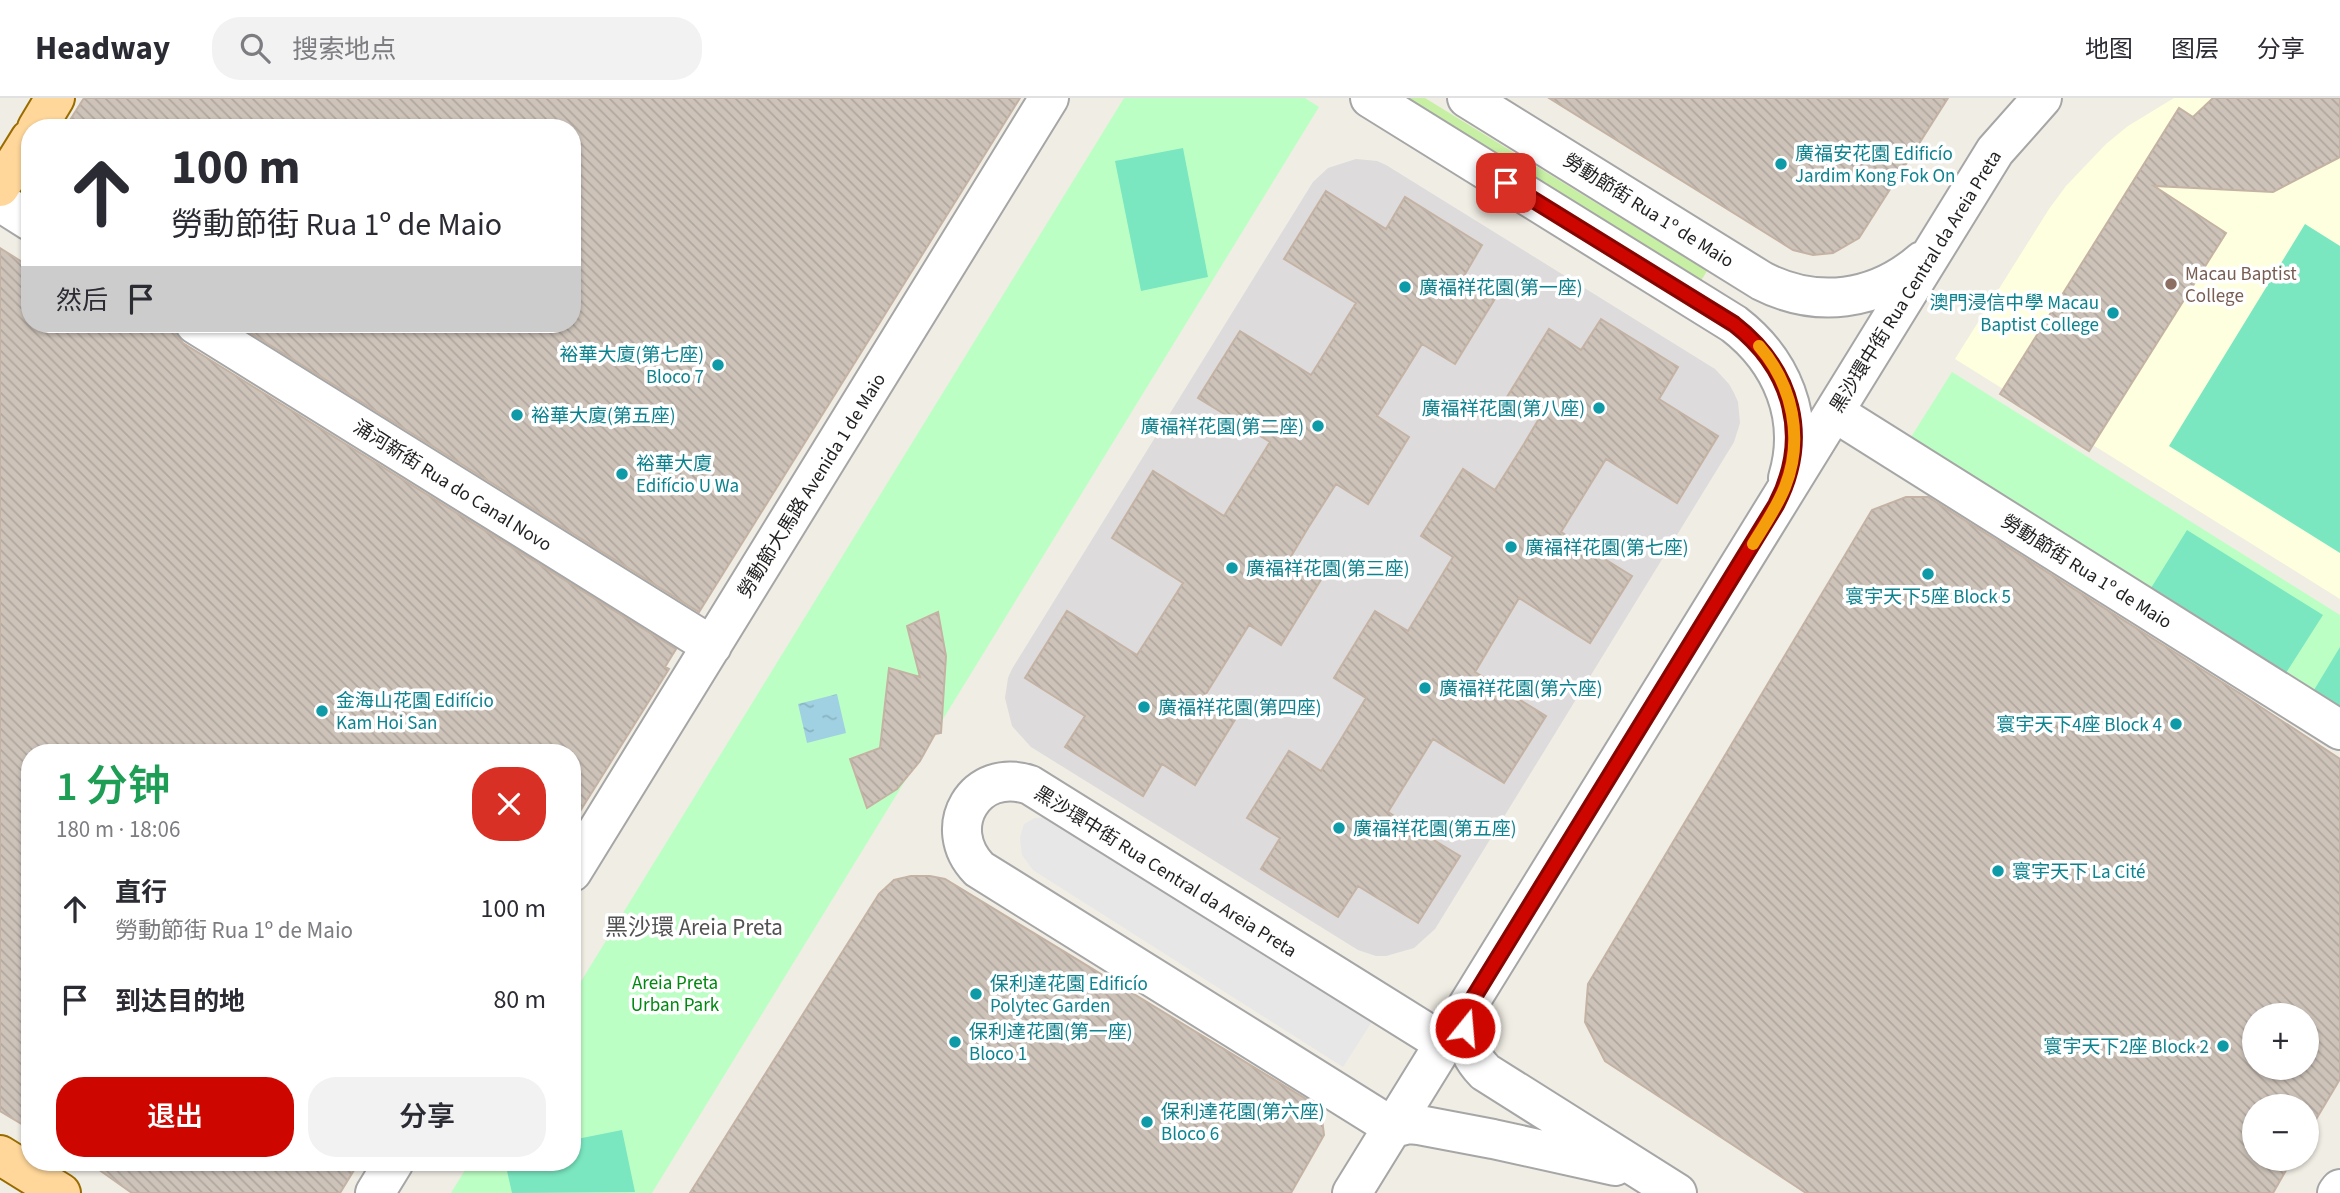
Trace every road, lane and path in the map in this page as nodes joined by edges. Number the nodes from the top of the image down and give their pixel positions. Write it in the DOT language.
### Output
graph roads {
  1 [pos="55,98"];
  2 [pos="1049,98"];
  3 [pos="1370,98"];
  4 [pos="1467,98"];
  5 [pos="2042,98"];
  6 [pos="42,119"];
  7 [pos="21,153"];
  8 [pos="0,187"];
  9 [pos="0,202"];
  10 [pos="21,215"];
  11 [pos="1943,235"];
  12 [pos="1724,257"];
  13 [pos="1697,302"];
  14 [pos="209,333"];
  15 [pos="1834,412"];
  16 [pos="1776,505"];
  17 [pos="712,646"];
  18 [pos="2340,730"];
  19 [pos="581,857"];
  20 [pos="1469,1005"];
  21 [pos="1445,1044"];
  22 [pos="1394,1128"];
  23 [pos="0,1155"];
  24 [pos="21,1168"];
  25 [pos="26,1171"];
  26 [pos="388,1171"];
  27 [pos="1645,1173"];
  28 [pos="61,1193"];
  29 [pos="375,1193"];
  30 [pos="1352,1193"];
  31 [pos="1676,1193"];
  1 -- 6 [label="main road"];
  2 -- 17 [label="street, 勞動節大馬路 Avenida 1 de Maio"];
  3 -- 13 [label="street"];
  4 -- 12 [label="street, 勞動節街 Rua 1º de Maio"];
  5 -- 11 [label="street, 黑沙環中街 Rua Central da Areia Preta"];
  7 -- 8 [label="main road"];
  9 -- 10 [label="street"];
  11 -- 12 [label="street, 勞動節街 Rua 1º de Maio"];
  11 -- 15 [label="street, 黑沙環中街 Rua Central da Areia Preta"];
  12 -- 13 [label="street"];
  13 -- 16 [label="street"];
  14 -- 17 [label="street, 涌河新街 Rua do Canal Novo"];
  15 -- 16 [label="street, 黑沙環中街 Rua Central da Areia Preta"];
  15 -- 18 [label="street, 勞動節街 Rua 1º de Maio"];
  16 -- 20 [label="street, 黑沙環中街 Rua Central da Areia Preta"];
  17 -- 19 [label="street, 勞動節大馬路 Avenida 1 de Maio"];
  20 -- 21 [label="street, 黑沙環中街 Rua Central da Areia Preta"];
  20 -- 27 [label="street"];
  21 -- 22 [label="street, 黑沙環中街 Rua Central da Areia Preta"];
  21 -- 22 [label="street, 黑沙環中街 Rua Central da Areia Preta"];
  22 -- 27 [label="street"];
  22 -- 30 [label="street, 黑沙環中街 Rua Central da Areia Preta"];
  23 -- 24 [label="main road"];
  25 -- 28 [label="main road"];
  26 -- 29 [label="street"];
  27 -- 31 [label="street"];
}
